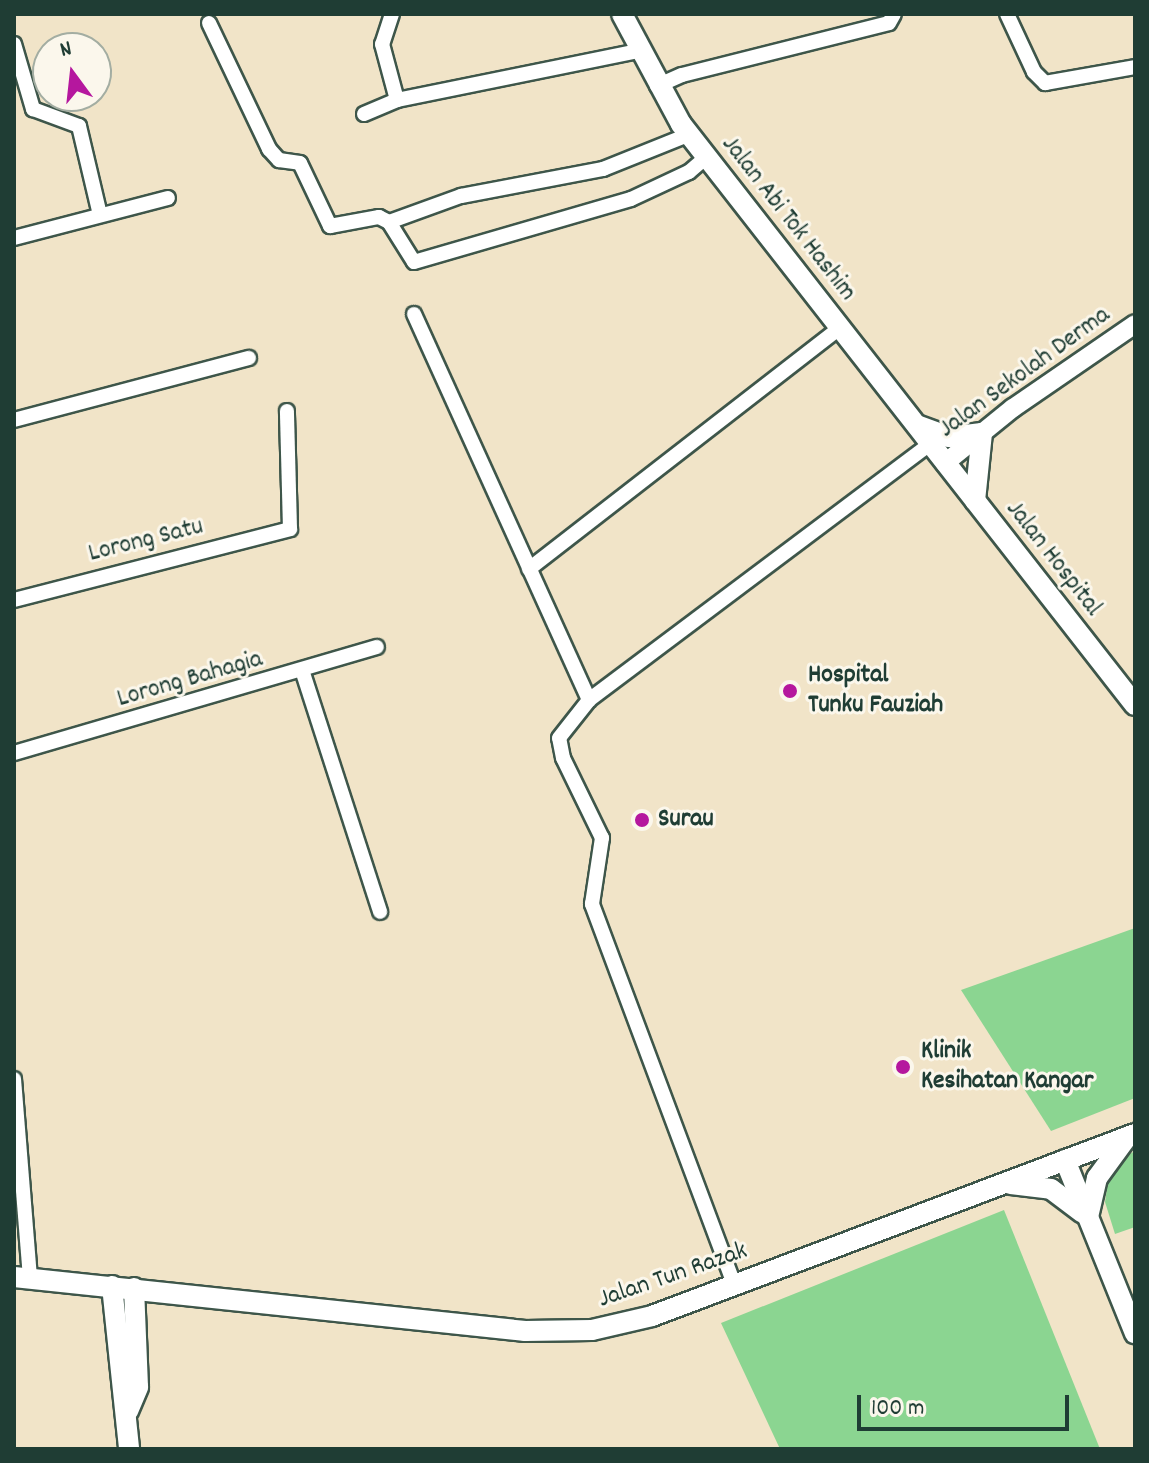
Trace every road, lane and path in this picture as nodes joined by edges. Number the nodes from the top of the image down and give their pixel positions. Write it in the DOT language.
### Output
graph roads {
  1 [pos="392,14"];
  2 [pos="622,14"];
  3 [pos="894,14"];
  4 [pos="1007,14"];
  5 [pos="209,23"];
  6 [pos="14,44"];
  7 [pos="638,51"];
  8 [pos="1135,67"];
  9 [pos="657,86"];
  10 [pos="397,100"];
  11 [pos="364,114"];
  12 [pos="690,134"];
  13 [pos="706,157"];
  14 [pos="168,198"];
  15 [pos="100,215"];
  16 [pos="389,222"];
  17 [pos="14,238"];
  18 [pos="414,314"];
  19 [pos="1135,324"];
  20 [pos="840,328"];
  21 [pos="249,358"];
  22 [pos="287,411"];
  23 [pos="14,420"];
  24 [pos="915,425"];
  25 [pos="982,433"];
  26 [pos="930,444"];
  27 [pos="945,463"];
  28 [pos="975,501"];
  29 [pos="529,569"];
  30 [pos="14,600"];
  31 [pos="377,647"];
  32 [pos="303,673"];
  33 [pos="589,700"];
  34 [pos="1135,705"];
  35 [pos="14,753"];
  36 [pos="380,912"];
  37 [pos="14,1079"];
  38 [pos="1131,1136"];
  39 [pos="1065,1160"];
  40 [pos="995,1186"];
  41 [pos="1088,1217"];
  42 [pos="22,1277"];
  43 [pos="734,1284"];
  44 [pos="112,1286"];
  45 [pos="134,1288"];
  46 [pos="1135,1333"];
  47 [pos="128,1411"];
  48 [pos="129,1449"];
  1 -- 10 [label="street"];
  2 -- 7 [label="main road, Jalan Abi Tok Hashim"];
  3 -- 9 [label="street"];
  4 -- 8 [label="street"];
  5 -- 16 [label="street"];
  6 -- 15 [label="street"];
  7 -- 9 [label="main road, Jalan Abi Tok Hashim"];
  7 -- 10 [label="street"];
  9 -- 12 [label="main road, Jalan Abi Tok Hashim"];
  10 -- 11 [label="street"];
  12 -- 13 [label="main road, Jalan Abi Tok Hashim"];
  12 -- 16 [label="street"];
  13 -- 16 [label="street"];
  13 -- 20 [label="main road, Jalan Abi Tok Hashim"];
  14 -- 15 [label="street"];
  15 -- 17 [label="street"];
  18 -- 29 [label="street"];
  19 -- 25 [label="street, Jalan Sekolah Derma"];
  20 -- 24 [label="main road, Jalan Abi Tok Hashim"];
  20 -- 29 [label="street"];
  21 -- 23 [label="street"];
  22 -- 30 [label="street, Lorong Satu"];
  24 -- 25 [label="main road"];
  24 -- 26 [label="main road, Jalan Abi Tok Hashim"];
  25 -- 27 [label="street, Jalan Sekolah Derma"];
  25 -- 28 [label="main road"];
  26 -- 27 [label="main road, Jalan Hospital"];
  26 -- 33 [label="street"];
  27 -- 28 [label="main road, Jalan Hospital"];
  28 -- 34 [label="main road, Jalan Hospital"];
  29 -- 33 [label="street"];
  31 -- 32 [label="street, Lorong Bahagia"];
  32 -- 35 [label="street, Lorong Bahagia"];
  32 -- 36 [label="street"];
  33 -- 43 [label="street"];
  37 -- 42 [label="street"];
  38 -- 39 [label="main road, Jalan Tun Razak"];
  38 -- 41 [label="main road"];
  39 -- 40 [label="main road, Jalan Tun Razak"];
  39 -- 41 [label="main road"];
  40 -- 41 [label="main road"];
  40 -- 43 [label="main road, Jalan Tun Razak"];
  41 -- 46 [label="main road"];
  42 -- 44 [label="main road, Jalan Tun Razak"];
  43 -- 45 [label="main road, Jalan Tun Razak"];
  44 -- 45 [label="main road, Jalan Tun Razak"];
  44 -- 47 [label="main road"];
  45 -- 47 [label="main road"];
  47 -- 48 [label="main road"];
}
